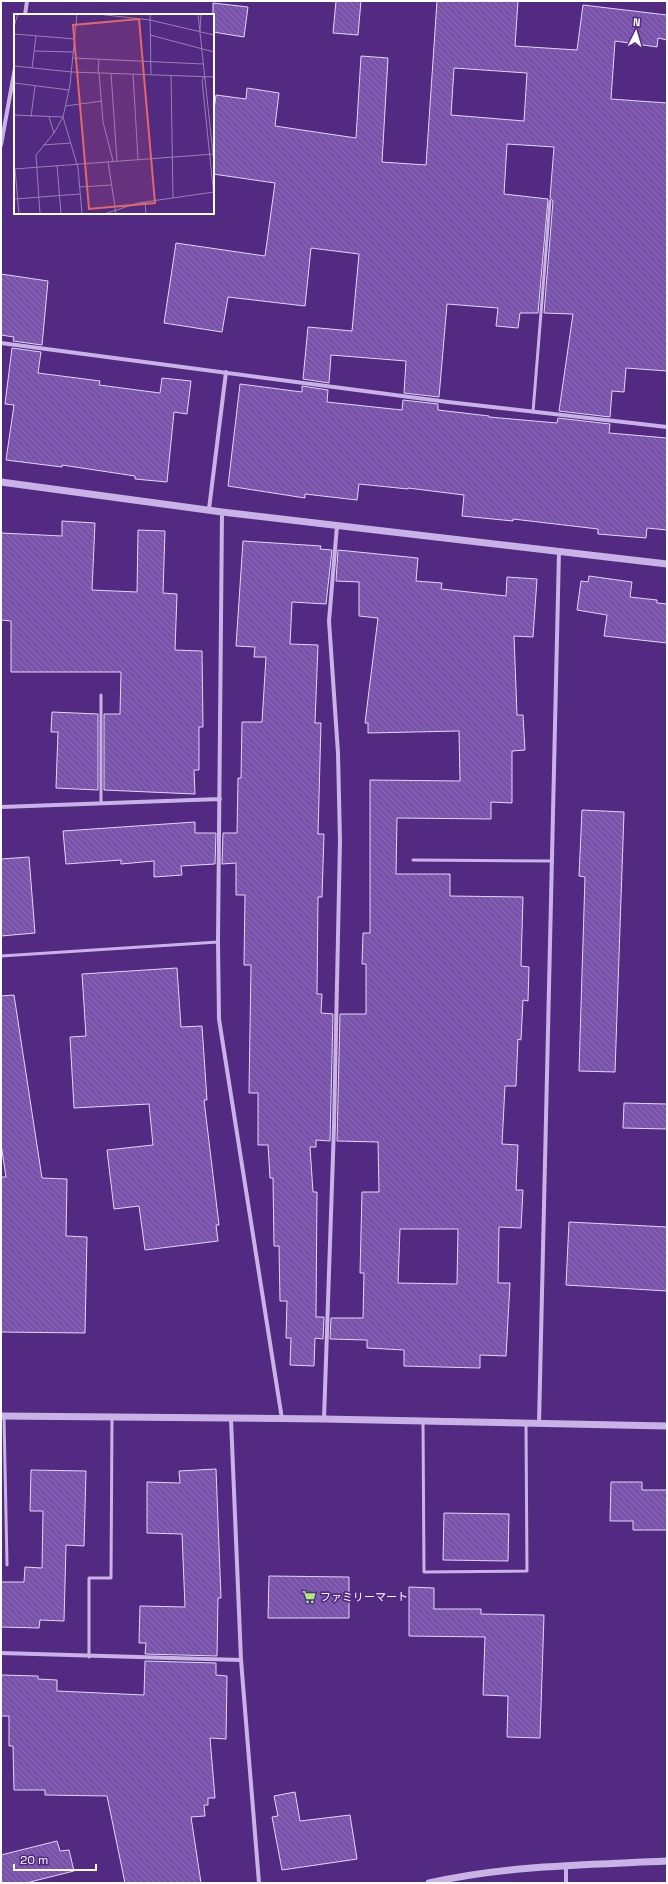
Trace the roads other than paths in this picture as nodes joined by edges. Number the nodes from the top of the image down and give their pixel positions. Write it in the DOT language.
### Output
graph roads {
  1 [pos="27,1"];
  2 [pos="25,14"];
  3 [pos="14,74"];
  4 [pos="1,145"];
  5 [pos="550,201"];
  6 [pos="1,343"];
  7 [pos="226,372"];
  8 [pos="533,412"];
  9 [pos="667,427"];
  10 [pos="1,482"];
  11 [pos="209,509"];
  12 [pos="222,512"];
  13 [pos="337,526"];
  14 [pos="559,551"];
  15 [pos="667,564"];
  16 [pos="101,695"];
  17 [pos="220,799"];
  18 [pos="101,803"];
  19 [pos="1,807"];
  20 [pos="413,860"];
  21 [pos="552,861"];
  22 [pos="218,942"];
  23 [pos="1,956"];
  24 [pos="3,1416"];
  25 [pos="112,1418"];
  26 [pos="231,1419"];
  27 [pos="282,1419"];
  28 [pos="324,1419"];
  29 [pos="422,1421"];
  30 [pos="526,1423"];
  31 [pos="539,1424"];
  32 [pos="667,1426"];
  33 [pos="6,1565"];
  34 [pos="1,1654"];
  35 [pos="89,1657"];
  36 [pos="241,1660"];
  37 [pos="667,1861"];
  38 [pos="566,1867"];
  39 [pos="259,1883"];
  40 [pos="429,1883"];
  41 [pos="566,1883"];
  1 -- 2 [label="street"];
  3 -- 4 [label="street"];
  5 -- 8 [label="lane"];
  6 -- 7 [label="street"];
  7 -- 8 [label="street"];
  7 -- 11 [label="street"];
  8 -- 9 [label="street"];
  10 -- 11 [label="street"];
  11 -- 12 [label="street"];
  12 -- 13 [label="street"];
  12 -- 17 [label="street"];
  13 -- 14 [label="street"];
  13 -- 28 [label="street"];
  14 -- 15 [label="street"];
  14 -- 21 [label="street"];
  16 -- 18 [label="lane"];
  17 -- 18 [label="street"];
  17 -- 22 [label="street"];
  18 -- 19 [label="street"];
  20 -- 21 [label="lane"];
  21 -- 31 [label="street"];
  22 -- 23 [label="lane"];
  22 -- 27 [label="street"];
  24 -- 25 [label="street"];
  24 -- 33 [label="lane"];
  25 -- 26 [label="street"];
  25 -- 35 [label="lane"];
  26 -- 27 [label="street"];
  26 -- 36 [label="street"];
  27 -- 28 [label="street"];
  28 -- 29 [label="street"];
  29 -- 30 [label="street"];
  29 -- 30 [label="lane"];
  30 -- 31 [label="street"];
  31 -- 32 [label="street"];
  34 -- 35 [label="street"];
  35 -- 36 [label="street"];
  36 -- 39 [label="street"];
  37 -- 38 [label="street"];
  38 -- 40 [label="street"];
  38 -- 41 [label="street"];
}
